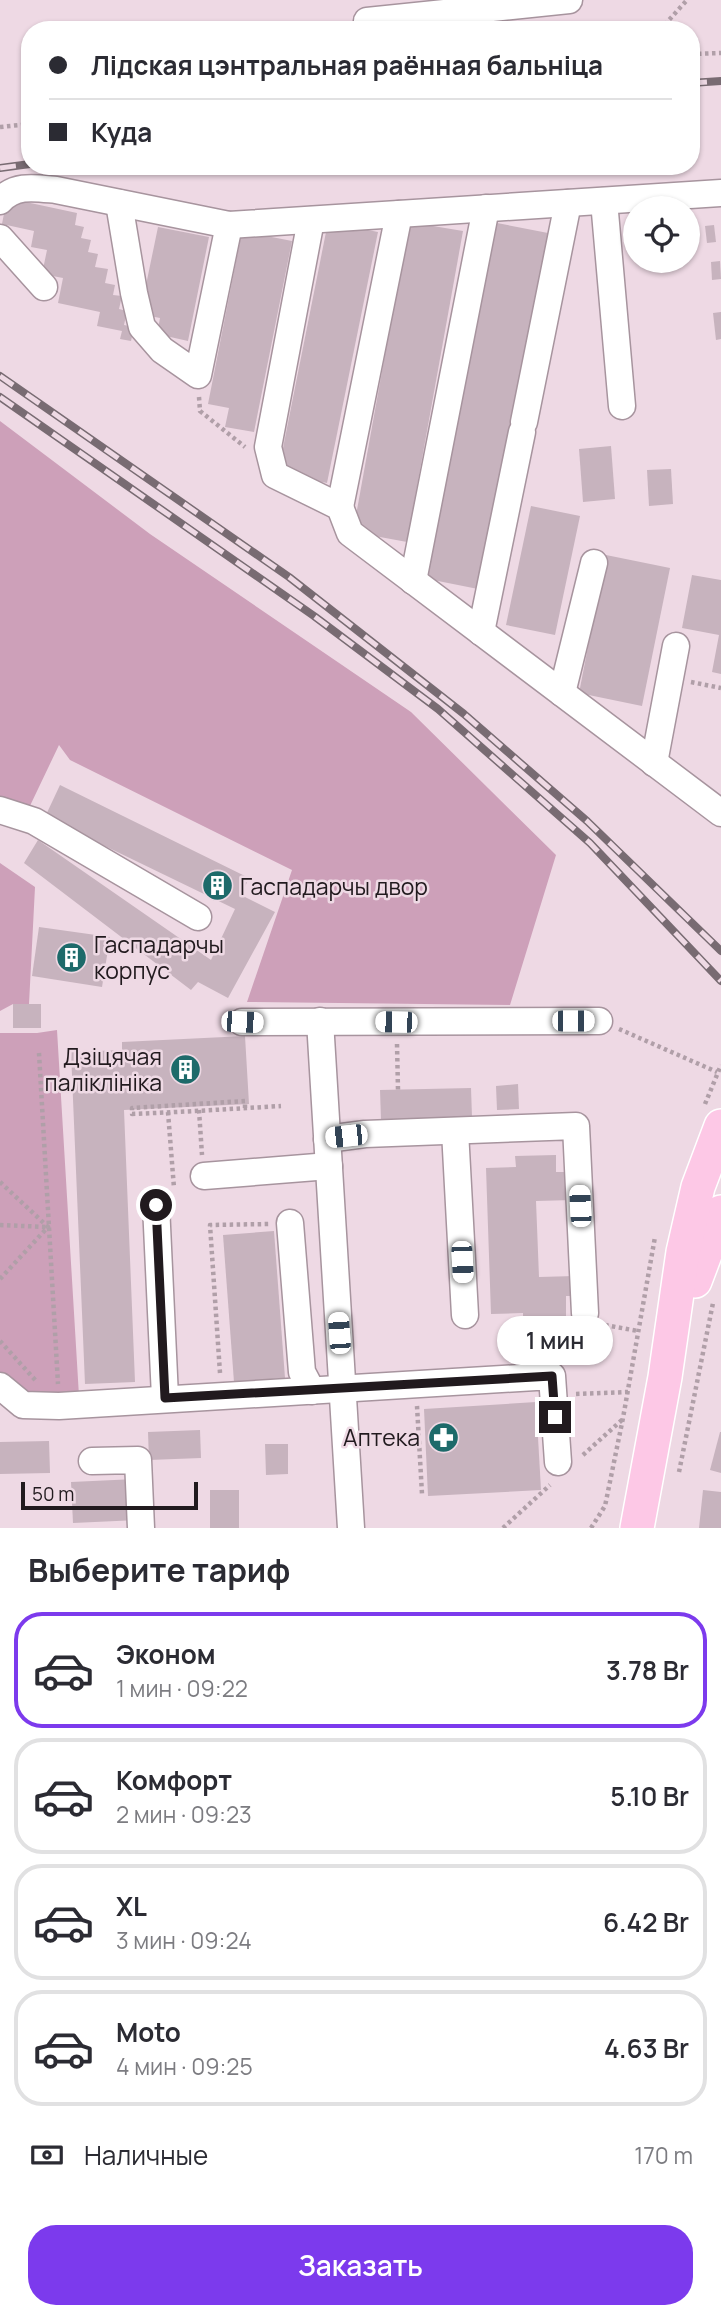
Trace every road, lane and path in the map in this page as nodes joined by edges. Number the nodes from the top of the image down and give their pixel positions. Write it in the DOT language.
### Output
graph roads {
  1 [pos="569,0"];
  2 [pos="687,0"];
  3 [pos="366,21"];
  4 [pos="668,21"];
  5 [pos="721,53"];
  6 [pos="700,54"];
  7 [pos="21,125"];
  8 [pos="0,127"];
  9 [pos="721,193"];
  10 [pos="0,201"];
  11 [pos="604,201"];
  12 [pos="119,203"];
  13 [pos="568,203"];
  14 [pos="486,208"];
  15 [pos="399,214"];
  16 [pos="312,220"];
  17 [pos="229,225"];
  18 [pos="0,238"];
  19 [pos="44,287"];
  20 [pos="198,375"];
  21 [pos="622,406"];
  22 [pos="268,447"];
  23 [pos="340,507"];
  24 [pos="594,563"];
  25 [pos="413,581"];
  26 [pos="481,632"];
  27 [pos="676,646"];
  28 [pos="562,693"];
  29 [pos="654,763"];
  30 [pos="0,810"];
  31 [pos="721,813"];
  32 [pos="198,917"];
  33 [pos="320,1021"];
  34 [pos="599,1021"];
  35 [pos="242,1022"];
  36 [pos="396,1022"];
  37 [pos="39,1053"];
  38 [pos="717,1072"];
  39 [pos="398,1090"];
  40 [pos="187,1104"];
  41 [pos="281,1106"];
  42 [pos="246,1108"];
  43 [pos="187,1111"];
  44 [pos="168,1112"];
  45 [pos="721,1126"];
  46 [pos="455,1130"];
  47 [pos="327,1139"];
  48 [pos="329,1166"];
  49 [pos="204,1176"];
  50 [pos="0,1182"];
  51 [pos="165,1202"];
  52 [pos="721,1212"];
  53 [pos="290,1223"];
  54 [pos="0,1225"];
  55 [pos="48,1227"];
  56 [pos="0,1279"];
  57 [pos="714,1300"];
  58 [pos="586,1313"];
  59 [pos="465,1315"];
  60 [pos="638,1331"];
  61 [pos="0,1341"];
  62 [pos="665,1377"];
  63 [pos="416,1384"];
  64 [pos="0,1386"];
  65 [pos="342,1389"];
  66 [pos="312,1391"];
  67 [pos="628,1392"];
  68 [pos="553,1394"];
  69 [pos="222,1395"];
  70 [pos="165,1398"];
  71 [pos="59,1406"];
  72 [pos="623,1418"];
  73 [pos="92,1461"];
  74 [pos="558,1462"];
  75 [pos="678,1474"];
  76 [pos="422,1494"];
  77 [pos="591,1526"];
  78 [pos="141,1528"];
  79 [pos="351,1528"];
  80 [pos="584,1528"];
  81 [pos="637,1528"];
  1 -- 3 [label="street"];
  2 -- 4 [label="path"];
  5 -- 6 [label="path"];
  7 -- 8 [label="path"];
  9 -- 11 [label="street"];
  10 -- 12 [label="street"];
  11 -- 13 [label="street"];
  11 -- 21 [label="street"];
  12 -- 17 [label="street"];
  12 -- 20 [label="street"];
  13 -- 14 [label="street"];
  13 -- 26 [label="street"];
  14 -- 15 [label="street"];
  14 -- 25 [label="street"];
  15 -- 16 [label="street"];
  15 -- 23 [label="street"];
  16 -- 17 [label="street"];
  16 -- 22 [label="street"];
  17 -- 20 [label="street"];
  18 -- 19 [label="street"];
  20 -- 22 [label="path"];
  22 -- 23 [label="street"];
  23 -- 25 [label="street"];
  24 -- 28 [label="street"];
  25 -- 26 [label="street"];
  26 -- 28 [label="street"];
  27 -- 29 [label="street"];
  28 -- 29 [label="street"];
  29 -- 31 [label="street"];
  30 -- 32 [label="street"];
  33 -- 35 [label="street"];
  33 -- 36 [label="street"];
  33 -- 47 [label="street"];
  34 -- 36 [label="street"];
  34 -- 38 [label="path"];
  36 -- 39 [label="path"];
  37 -- 55 [label="path"];
  40 -- 42 [label="path"];
  40 -- 43 [label="path"];
  40 -- 44 [label="path"];
  41 -- 42 [label="path"];
  42 -- 43 [label="path"];
  43 -- 44 [label="path"];
  44 -- 51 [label="path"];
  45 -- 62 [label="main road"];
  46 -- 47 [label="street"];
  46 -- 58 [label="street"];
  46 -- 59 [label="street"];
  47 -- 48 [label="street"];
  48 -- 49 [label="street"];
  48 -- 65 [label="street"];
  50 -- 55 [label="path"];
  51 -- 70 [label="street"];
  52 -- 62 [label="main road"];
  53 -- 66 [label="street"];
  53 -- 69 [label="path"];
  54 -- 55 [label="path"];
  55 -- 56 [label="path"];
  55 -- 71 [label="path"];
  57 -- 75 [label="path"];
  58 -- 60 [label="path"];
  61 -- 71 [label="path"];
  62 -- 81 [label="main road"];
  63 -- 65 [label="street"];
  63 -- 68 [label="street"];
  63 -- 76 [label="path"];
  64 -- 71 [label="street"];
  65 -- 66 [label="street"];
  65 -- 79 [label="street"];
  66 -- 69 [label="street"];
  67 -- 68 [label="path"];
  68 -- 74 [label="street"];
  69 -- 70 [label="street"];
  70 -- 71 [label="street"];
  72 -- 77 [label="path"];
  73 -- 78 [label="street"];
  77 -- 80 [label="path"];
}
